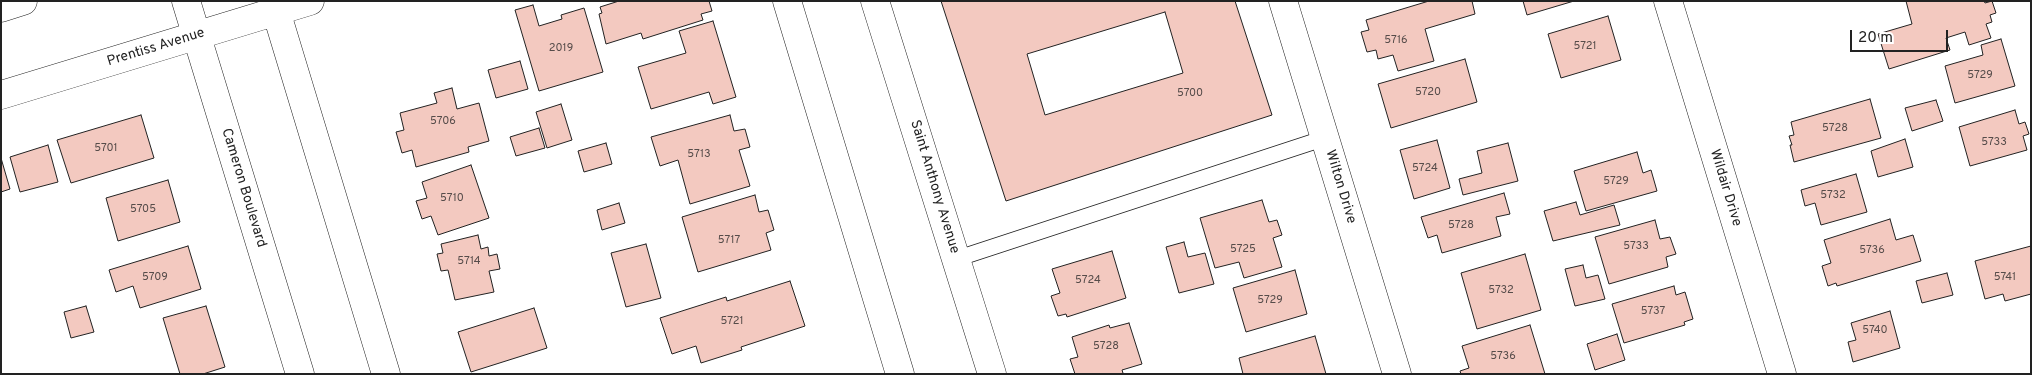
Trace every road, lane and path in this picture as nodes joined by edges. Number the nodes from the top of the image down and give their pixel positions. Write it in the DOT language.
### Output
graph roads {
  1 [pos="23,1"];
  2 [pos="186,1"];
  3 [pos="310,1"];
  4 [pos="787,1"];
  5 [pos="875,1"];
  6 [pos="1283,1"];
  7 [pos="1668,1"];
  8 [pos="274,6"];
  9 [pos="1,8"];
  10 [pos="197,35"];
  11 [pos="1,95"];
  12 [pos="1325,138"];
  13 [pos="956,260"];
  14 [pos="300,374"];
  15 [pos="386,374"];
  16 [pos="900,374"];
  17 [pos="992,374"];
  18 [pos="1397,374"];
  19 [pos="1782,374"];
  1 -- 9 [label="street"];
  2 -- 10 [label="street, Cameron Boulevard"];
  3 -- 8 [label="street, Prentiss Avenue"];
  4 -- 16 [label="street"];
  5 -- 13 [label="street, Saint Anthony Avenue"];
  6 -- 12 [label="street, Wilton Drive"];
  7 -- 19 [label="street, Wildair Drive"];
  8 -- 10 [label="street, Prentiss Avenue"];
  8 -- 15 [label="street"];
  10 -- 11 [label="street, Prentiss Avenue"];
  10 -- 14 [label="street, Cameron Boulevard"];
  12 -- 13 [label="lane"];
  12 -- 18 [label="street, Wilton Drive"];
  13 -- 17 [label="street, Saint Anthony Avenue"];
}
